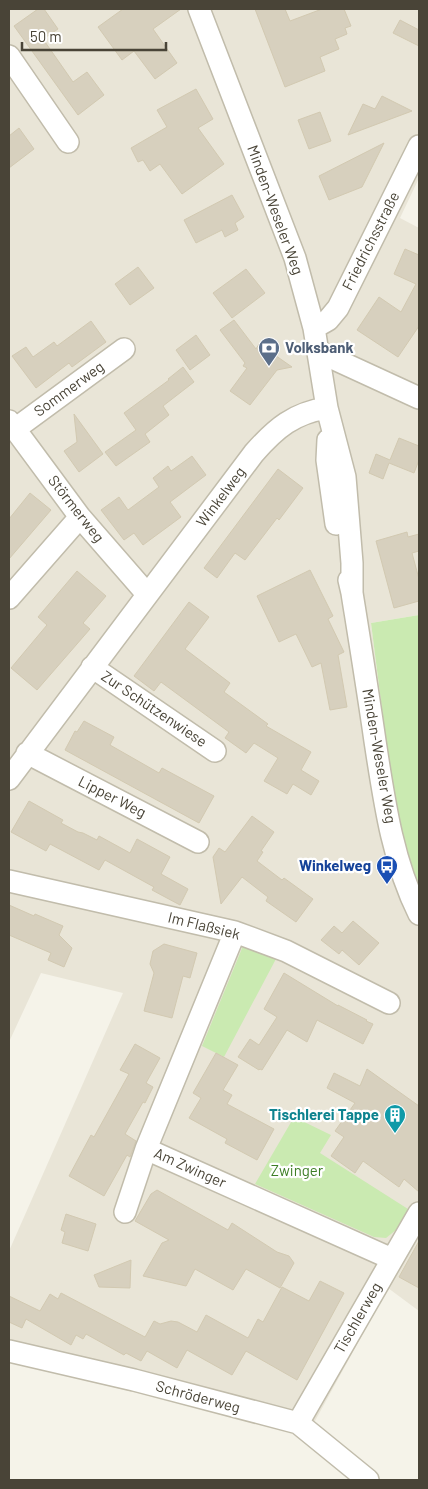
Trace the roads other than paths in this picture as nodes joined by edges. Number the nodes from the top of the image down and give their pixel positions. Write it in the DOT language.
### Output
graph roads {
  1 [pos="199,9"];
  2 [pos="9,56"];
  3 [pos="68,142"];
  4 [pos="419,146"];
  5 [pos="314,328"];
  6 [pos="124,349"];
  7 [pos="318,352"];
  8 [pos="419,398"];
  9 [pos="328,413"];
  10 [pos="12,425"];
  11 [pos="80,517"];
  12 [pos="147,594"];
  13 [pos="9,598"];
  14 [pos="92,667"];
  15 [pos="215,751"];
  16 [pos="26,753"];
  17 [pos="9,779"];
  18 [pos="198,842"];
  19 [pos="9,881"];
  20 [pos="419,914"];
  21 [pos="235,932"];
  22 [pos="389,1003"];
  23 [pos="146,1148"];
  24 [pos="126,1212"];
  25 [pos="419,1213"];
  26 [pos="392,1259"];
  27 [pos="9,1352"];
  28 [pos="298,1423"];
  29 [pos="368,1480"];
  1 -- 5 [label="street, Minden-Weseler Weg"];
  2 -- 3 [label="street"];
  4 -- 5 [label="street, Friedrichsstraße"];
  5 -- 7 [label="street, Minden-Weseler Weg"];
  6 -- 10 [label="street, Sommerweg"];
  7 -- 8 [label="street"];
  7 -- 9 [label="street, Minden-Weseler Weg"];
  9 -- 12 [label="street, Winkelweg"];
  9 -- 20 [label="street, Minden-Weseler Weg"];
  10 -- 11 [label="street, Störmerweg"];
  11 -- 12 [label="street, Störmerweg"];
  11 -- 13 [label="street"];
  12 -- 14 [label="street, Winkelweg"];
  14 -- 15 [label="street, Zur Schützenwiese"];
  14 -- 16 [label="street, Winkelweg"];
  16 -- 17 [label="street, Winkelweg"];
  16 -- 18 [label="street, Lipper Weg"];
  19 -- 21 [label="street, Im Flaßsiek"];
  21 -- 22 [label="street, Im Flaßsiek"];
  21 -- 23 [label="street, Am Zwinger"];
  23 -- 24 [label="street"];
  23 -- 26 [label="street, Am Zwinger"];
  25 -- 26 [label="street, Tischlerweg"];
  26 -- 28 [label="street, Tischlerweg"];
  27 -- 28 [label="street, Schröderweg"];
  28 -- 29 [label="street, Schröderweg"];
}
